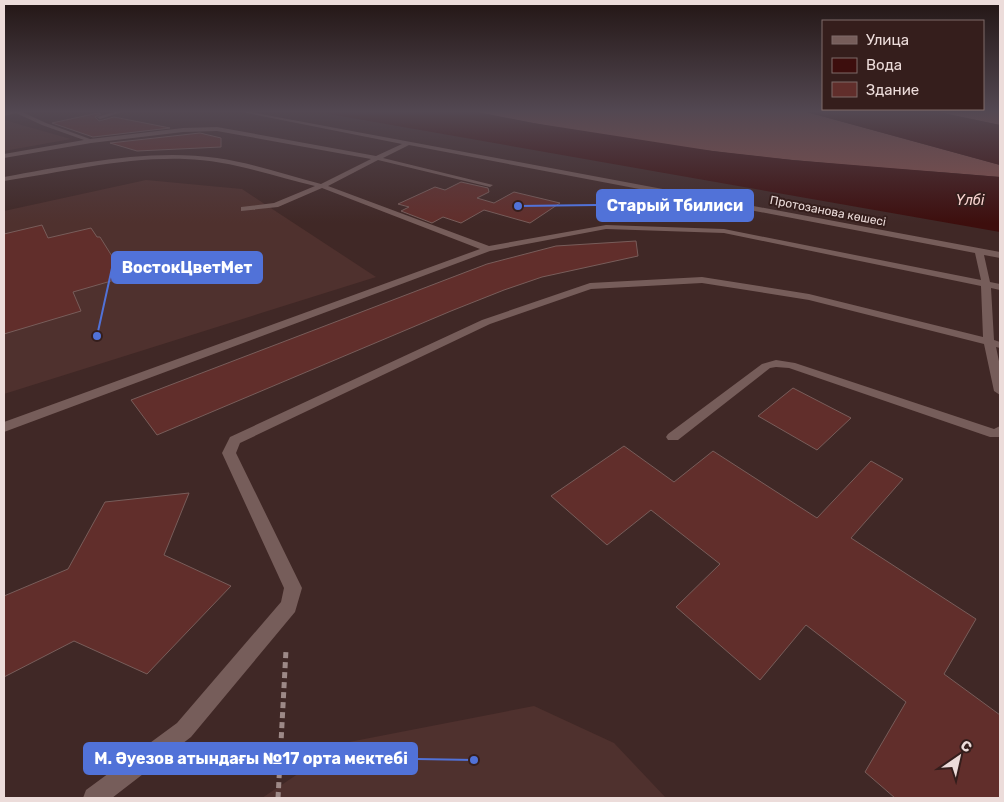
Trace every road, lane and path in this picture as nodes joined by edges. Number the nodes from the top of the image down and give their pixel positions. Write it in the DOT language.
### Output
graph roads {
  1 [pos="48,148"];
  2 [pos="323,148"];
  3 [pos="399,148"];
  4 [pos="444,148"];
  5 [pos="4,156"];
  6 [pos="380,159"];
  7 [pos="4,179"];
  8 [pos="490,185"];
  9 [pos="322,186"];
  10 [pos="244,209"];
  11 [pos="488,249"];
  12 [pos="979,251"];
  13 [pos="1000,255"];
  14 [pos="986,284"];
  15 [pos="1000,287"];
  16 [pos="995,343"];
  17 [pos="1000,391"];
  18 [pos="4,427"];
  19 [pos="1000,431"];
  20 [pos="673,437"];
  21 [pos="289,606"];
  22 [pos="94,798"];
  23 [pos="278,798"];
  1 -- 5 [label="street"];
  2 -- 6 [label="street"];
  3 -- 6 [label="street"];
  4 -- 12 [label="street, Протозанова көшесі"];
  6 -- 8 [label="street"];
  6 -- 9 [label="street"];
  7 -- 9 [label="street"];
  9 -- 10 [label="street"];
  9 -- 11 [label="street"];
  11 -- 14 [label="street"];
  11 -- 18 [label="street"];
  12 -- 13 [label="street, Протозанова көшесі"];
  12 -- 14 [label="street"];
  14 -- 15 [label="street"];
  14 -- 16 [label="street"];
  16 -- 17 [label="street"];
  16 -- 21 [label="street"];
  19 -- 20 [label="street"];
  21 -- 22 [label="street"];
  21 -- 23 [label="path"];
}
